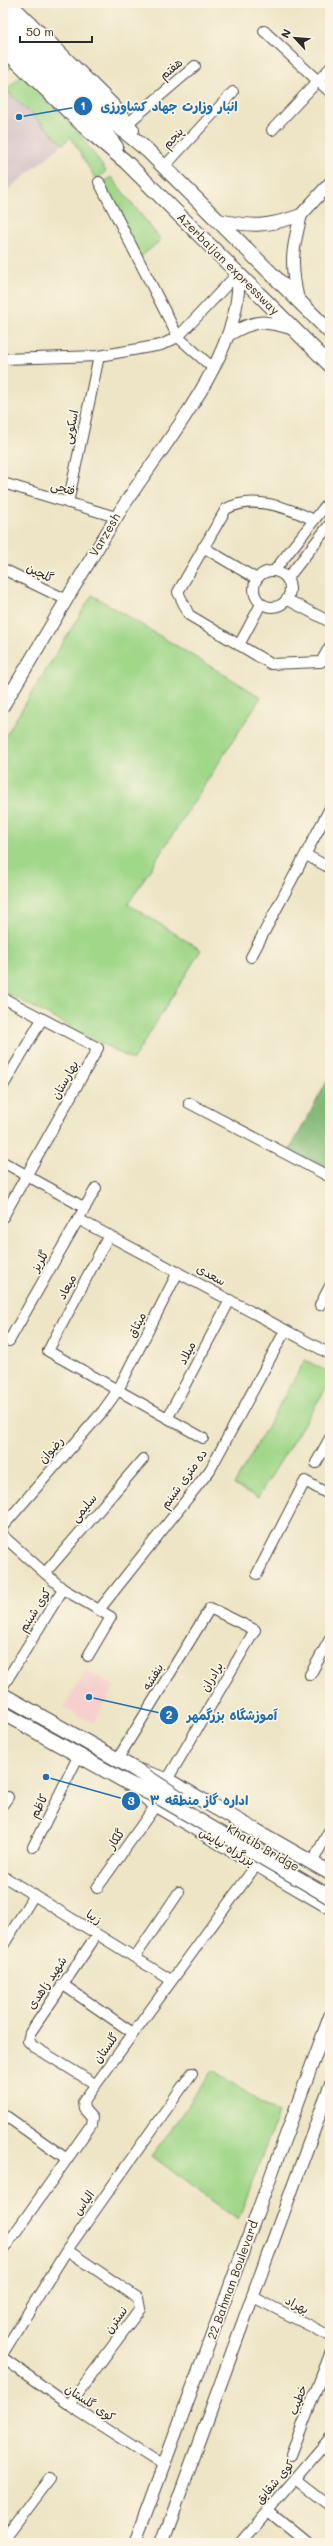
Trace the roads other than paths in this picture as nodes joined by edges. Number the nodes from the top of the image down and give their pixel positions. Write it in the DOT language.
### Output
graph roads {
  1 [pos="9,3"];
  2 [pos="3,16"];
  3 [pos="3,31"];
  4 [pos="264,31"];
  5 [pos="3,48"];
  6 [pos="195,66"];
  7 [pos="330,68"];
  8 [pos="318,81"];
  9 [pos="233,92"];
  10 [pos="330,92"];
  11 [pos="127,124"];
  12 [pos="272,130"];
  13 [pos="147,150"];
  14 [pos="126,162"];
  15 [pos="164,167"];
  16 [pos="99,182"];
  17 [pos="330,183"];
  18 [pos="301,214"];
  19 [pos="218,220"];
  20 [pos="238,273"];
  21 [pos="298,300"];
  22 [pos="294,330"];
  23 [pos="330,332"];
  24 [pos="228,335"];
  25 [pos="178,337"];
  26 [pos="98,356"];
  27 [pos="3,359"];
  28 [pos="330,366"];
  29 [pos="213,368"];
  30 [pos="3,483"];
  31 [pos="330,500"];
  32 [pos="68,502"];
  33 [pos="116,517"];
  34 [pos="314,520"];
  35 [pos="329,529"];
  36 [pos="203,547"];
  37 [pos="3,569"];
  38 [pos="274,571"];
  39 [pos="255,578"];
  40 [pos="287,579"];
  41 [pos="67,600"];
  42 [pos="288,600"];
  43 [pos="261,604"];
  44 [pos="330,622"];
  45 [pos="239,645"];
  46 [pos="330,646"];
  47 [pos="7,689"];
  48 [pos="3,706"];
  49 [pos="330,808"];
  50 [pos="306,855"];
  51 [pos="330,868"];
  52 [pos="251,957"];
  53 [pos="3,998"];
  54 [pos="42,1019"];
  55 [pos="3,1086"];
  56 [pos="189,1103"];
  57 [pos="3,1162"];
  58 [pos="26,1175"];
  59 [pos="330,1177"];
  60 [pos="96,1188"];
  61 [pos="85,1208"];
  62 [pos="3,1217"];
  63 [pos="78,1219"];
  64 [pos="109,1236"];
  65 [pos="178,1272"];
  66 [pos="330,1286"];
  67 [pos="230,1300"];
  68 [pos="320,1305"];
  69 [pos="285,1331"];
  70 [pos="3,1338"];
  71 [pos="330,1354"];
  72 [pos="118,1390"];
  73 [pos="168,1417"];
  74 [pos="203,1438"];
  75 [pos="330,1438"];
  76 [pos="143,1459"];
  77 [pos="316,1463"];
  78 [pos="330,1496"];
  79 [pos="3,1526"];
  80 [pos="3,1536"];
  81 [pos="46,1573"];
  82 [pos="257,1574"];
  83 [pos="63,1589"];
  84 [pos="210,1608"];
  85 [pos="99,1610"];
  86 [pos="329,1643"];
  87 [pos="88,1656"];
  88 [pos="310,1675"];
  89 [pos="3,1686"];
  90 [pos="3,1695"];
  91 [pos="3,1713"];
  92 [pos="79,1755"];
  93 [pos="117,1760"];
  94 [pos="136,1770"];
  95 [pos="167,1780"];
  96 [pos="128,1782"];
  97 [pos="156,1805"];
  98 [pos="330,1829"];
  99 [pos="33,1847"];
  100 [pos="312,1863"];
  101 [pos="257,1864"];
  102 [pos="330,1873"];
  103 [pos="3,1876"];
  104 [pos="330,1886"];
  105 [pos="97,1888"];
  106 [pos="298,1888"];
  107 [pos="179,1892"];
  108 [pos="34,1895"];
  109 [pos="330,1897"];
  110 [pos="330,1906"];
  111 [pos="92,1942"];
  112 [pos="3,1946"];
  113 [pos="135,1957"];
  114 [pos="171,1980"];
  115 [pos="62,1984"];
  116 [pos="330,2016"];
  117 [pos="133,2033"];
  118 [pos="192,2073"];
  119 [pos="95,2084"];
  120 [pos="330,2086"];
  121 [pos="327,2104"];
  122 [pos="3,2114"];
  123 [pos="67,2159"];
  124 [pos="6,2239"];
  125 [pos="3,2250"];
  126 [pos="66,2250"];
  127 [pos="253,2297"];
  128 [pos="330,2336"];
  129 [pos="3,2353"];
  130 [pos="330,2354"];
  131 [pos="3,2358"];
  132 [pos="69,2406"];
  133 [pos="330,2438"];
  134 [pos="291,2455"];
  135 [pos="164,2466"];
  136 [pos="49,2479"];
  137 [pos="295,2479"];
  138 [pos="330,2506"];
  139 [pos="268,2511"];
  140 [pos="3,2540"];
  141 [pos="135,2543"];
  142 [pos="162,2543"];
  143 [pos="240,2543"];
  144 [pos="307,2543"];
  1 -- 11 [label="highway"];
  2 -- 13 [label="highway"];
  3 -- 14 [label="highway"];
  4 -- 8 [label="street"];
  5 -- 14 [label="highway"];
  6 -- 11 [label="street, هفتم"];
  7 -- 8 [label="street"];
  8 -- 10 [label="street"];
  8 -- 12 [label="street"];
  9 -- 15 [label="street, پنجم"];
  11 -- 13 [label="highway"];
  13 -- 15 [label="highway, Azerbaijan expressway"];
  14 -- 20 [label="highway, Azerbaijan expressway"];
  15 -- 19 [label="highway, Azerbaijan expressway"];
  16 -- 25 [label="street"];
  17 -- 18 [label="main road"];
  18 -- 19 [label="main road"];
  18 -- 21 [label="main road"];
  19 -- 21 [label="highway, Azerbaijan expressway"];
  20 -- 22 [label="highway, Azerbaijan expressway"];
  20 -- 24 [label="main road, Varzesh"];
  20 -- 25 [label="street"];
  21 -- 23 [label="highway, Azerbaijan expressway"];
  22 -- 24 [label="main road"];
  22 -- 28 [label="highway, Azerbaijan expressway"];
  24 -- 29 [label="main road, Varzesh"];
  25 -- 26 [label="street"];
  25 -- 29 [label="street"];
  26 -- 27 [label="street"];
  26 -- 32 [label="street, اسکویی"];
  29 -- 33 [label="main road, Varzesh"];
  30 -- 32 [label="street, فتحی"];
  31 -- 34 [label="street"];
  32 -- 33 [label="street, فتحی"];
  33 -- 41 [label="main road, Varzesh"];
  34 -- 36 [label="street"];
  34 -- 38 [label="street"];
  35 -- 40 [label="street"];
  36 -- 39 [label="street"];
  36 -- 45 [label="street"];
  37 -- 41 [label="street, گلچین"];
  38 -- 39 [label="street"];
  38 -- 40 [label="street"];
  39 -- 43 [label="street"];
  40 -- 42 [label="street"];
  41 -- 47 [label="main road, Varzesh"];
  42 -- 43 [label="street"];
  42 -- 44 [label="street"];
  43 -- 45 [label="street"];
  45 -- 46 [label="street"];
  47 -- 48 [label="main road, Varzesh"];
  49 -- 50 [label="street"];
  50 -- 51 [label="street"];
  50 -- 52 [label="street"];
  53 -- 54 [label="street, بهارستان"];
  54 -- 55 [label="street"];
  54 -- 58 [label="street, بهارستان"];
  56 -- 59 [label="street"];
  57 -- 58 [label="street"];
  58 -- 61 [label="street"];
  58 -- 62 [label="street, بهارستان"];
  60 -- 61 [label="street, گلریز"];
  61 -- 63 [label="street, گلریز"];
  63 -- 64 [label="street, سعدی"];
  63 -- 70 [label="street, گلریز"];
  64 -- 65 [label="street, سعدی"];
  64 -- 72 [label="street, میعاد"];
  65 -- 67 [label="street, سعدی"];
  65 -- 72 [label="street, میثاق"];
  66 -- 68 [label="street"];
  67 -- 69 [label="street, سعدی"];
  67 -- 73 [label="street, میلاد"];
  69 -- 71 [label="street, سعدی"];
  69 -- 85 [label="street, ده متری شبنم"];
  72 -- 73 [label="street"];
  72 -- 79 [label="street, رضوان"];
  73 -- 74 [label="street"];
  75 -- 77 [label="street"];
  76 -- 81 [label="street, سلیمی"];
  78 -- 82 [label="street"];
  80 -- 81 [label="street"];
  81 -- 83 [label="street"];
  83 -- 85 [label="street"];
  83 -- 89 [label="street, کوی شبنم"];
  84 -- 93 [label="street, بنفشه"];
  84 -- 95 [label="street, برادران"];
  85 -- 87 [label="street"];
  86 -- 88 [label="street"];
  90 -- 93 [label="highway"];
  91 -- 92 [label="highway"];
  92 -- 96 [label="highway"];
  92 -- 99 [label="street, کاظم"];
  93 -- 94 [label="highway"];
  94 -- 95 [label="highway"];
  94 -- 104 [label="highway, Khatib Bridge, bridge"];
  95 -- 100 [label="highway"];
  96 -- 97 [label="highway, بزرگراه نیایش"];
  96 -- 109 [label="highway, Khatib Bridge, bridge"];
  97 -- 101 [label="highway, بزرگراه نیایش"];
  97 -- 105 [label="street, گلکار"];
  98 -- 100 [label="street"];
  100 -- 102 [label="highway"];
  100 -- 106 [label="highway"];
  101 -- 106 [label="highway, بزرگراه نیایش"];
  101 -- 114 [label="street, گلستان"];
  103 -- 108 [label="street, زیبا"];
  106 -- 110 [label="highway, بزرگراه نیایش"];
  107 -- 113 [label="street"];
  108 -- 112 [label="street"];
  108 -- 113 [label="street, زیبا"];
  111 -- 115 [label="street, شهید زاهدی"];
  113 -- 114 [label="street, زیبا"];
  114 -- 117 [label="street, گلستان"];
  115 -- 117 [label="street"];
  115 -- 119 [label="street, شهید زاهدی"];
  116 -- 135 [label="main road, 22 Bahman Boulevard"];
  117 -- 119 [label="street, گلستان"];
  118 -- 126 [label="street, الیاس"];
  119 -- 123 [label="street, گلستان"];
  120 -- 121 [label="main road, 22 Bahman Boulevard"];
  121 -- 127 [label="main road, 22 Bahman Boulevard"];
  122 -- 123 [label="street"];
  123 -- 124 [label="street, گلستان"];
  124 -- 125 [label="street, گلستان"];
  126 -- 129 [label="street, الیاس"];
  126 -- 132 [label="street, نسترن"];
  127 -- 128 [label="street, بهراد"];
  127 -- 142 [label="main road, 22 Bahman Boulevard"];
  130 -- 134 [label="street, خطیب"];
  131 -- 132 [label="street, کوی گلستان"];
  132 -- 135 [label="street, کوی گلستان"];
  133 -- 137 [label="street, کوی شقایق"];
  135 -- 141 [label="main road, 22 Bahman Boulevard"];
  136 -- 140 [label="street"];
  137 -- 138 [label="street"];
  137 -- 139 [label="street, کوی شقایق"];
  139 -- 143 [label="street, کوی شقایق"];
  139 -- 144 [label="street"];
}
